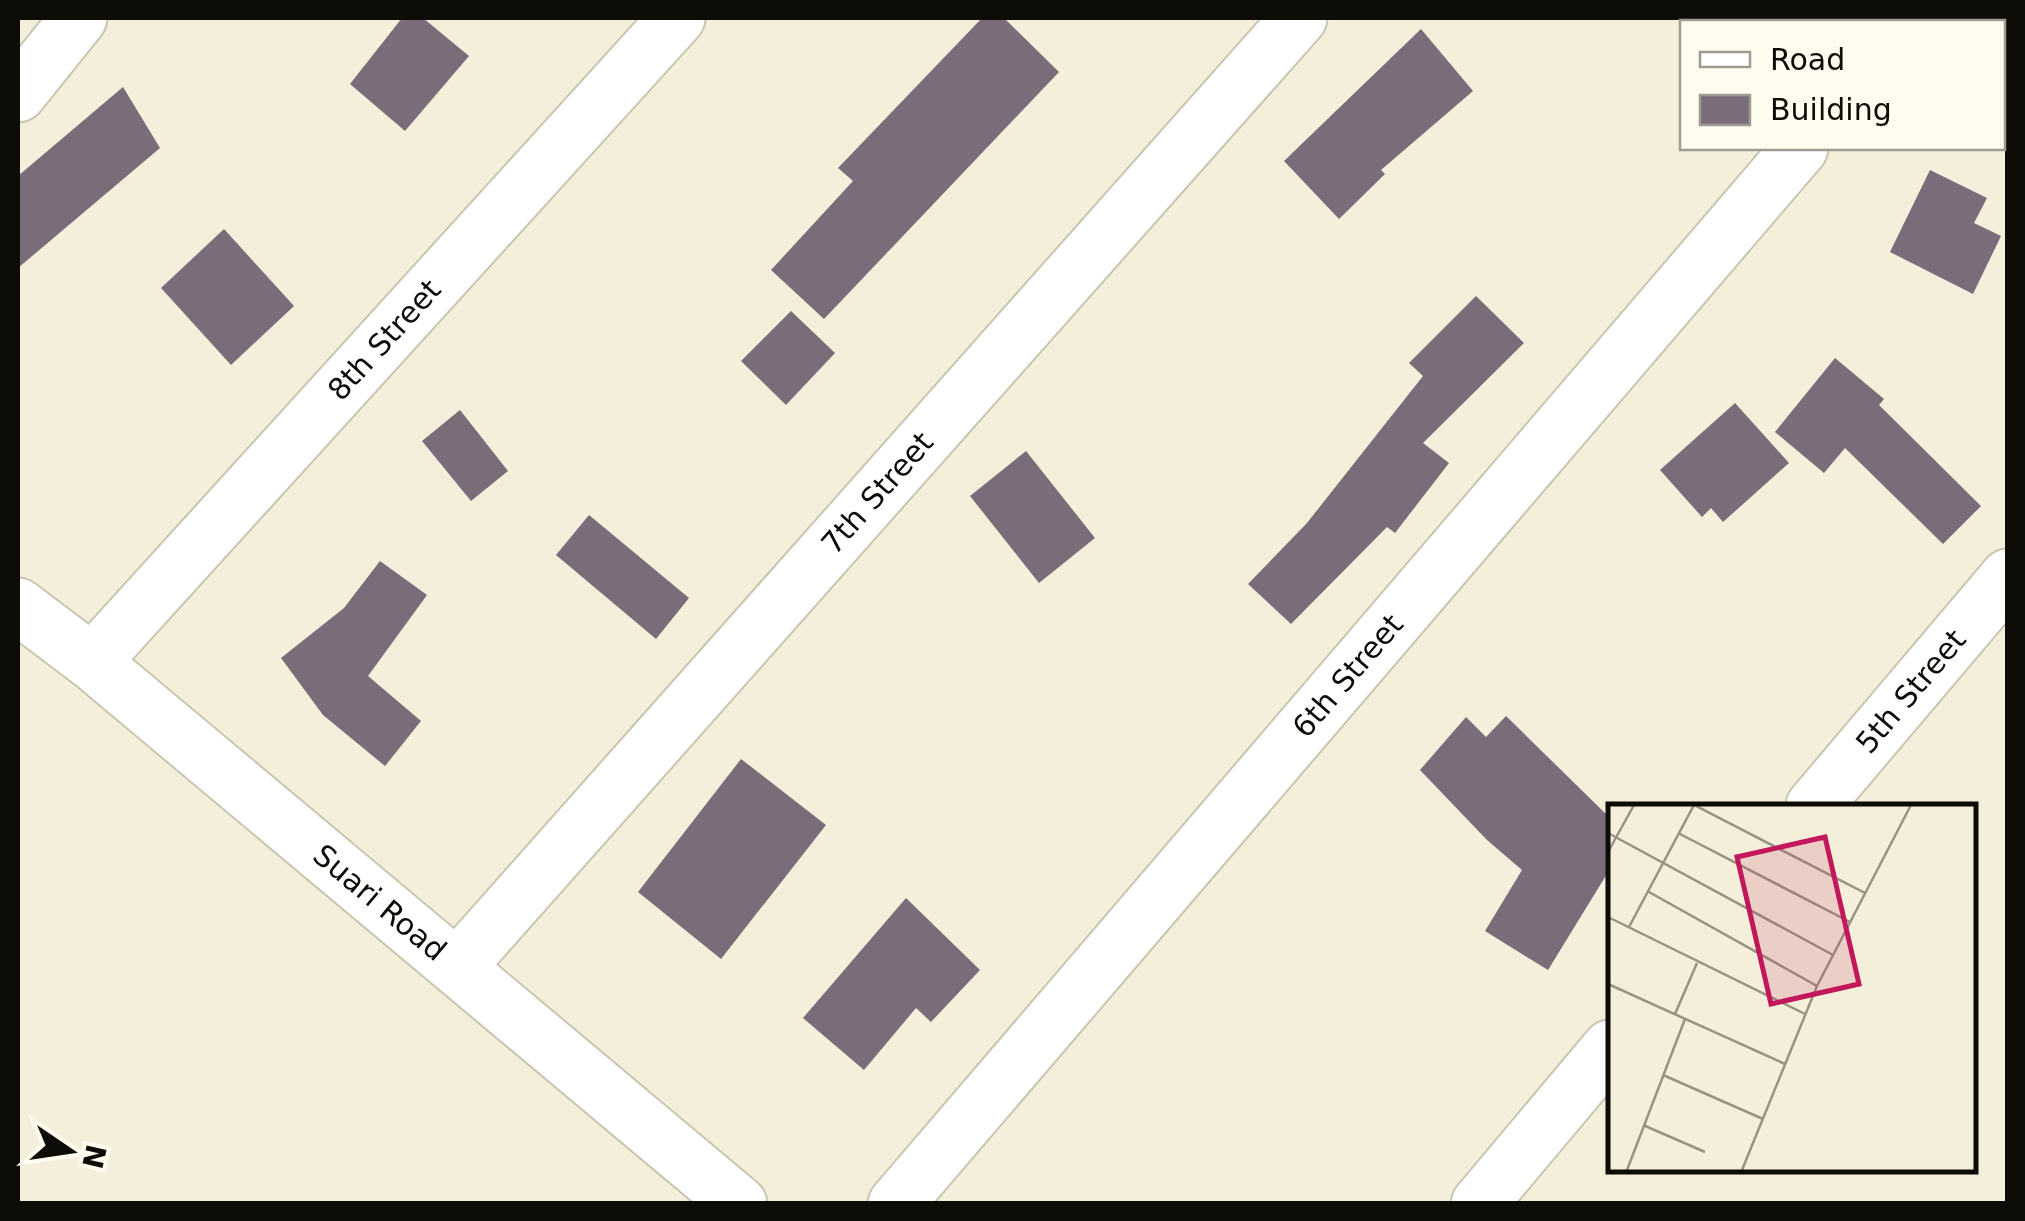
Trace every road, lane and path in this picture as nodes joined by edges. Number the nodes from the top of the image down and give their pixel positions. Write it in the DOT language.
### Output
graph roads {
  1 [pos="78,18"];
  2 [pos="677,18"];
  3 [pos="1298,18"];
  4 [pos="18,94"];
  5 [pos="1798,150"];
  6 [pos="2008,578"];
  7 [pos="18,606"];
  8 [pos="92,662"];
  9 [pos="1816,804"];
  10 [pos="458,966"];
  11 [pos="1608,1050"];
  12 [pos="738,1204"];
  13 [pos="896,1204"];
  14 [pos="1479,1204"];
  1 -- 4 [label="street"];
  2 -- 8 [label="street, 8th Street"];
  3 -- 10 [label="street, 7th Street"];
  5 -- 13 [label="street, 6th Street"];
  6 -- 9 [label="street, 5th Street"];
  7 -- 8 [label="street, Suari Road"];
  8 -- 10 [label="street, Suari Road"];
  10 -- 12 [label="street, Suari Road"];
  11 -- 14 [label="street"];
}
